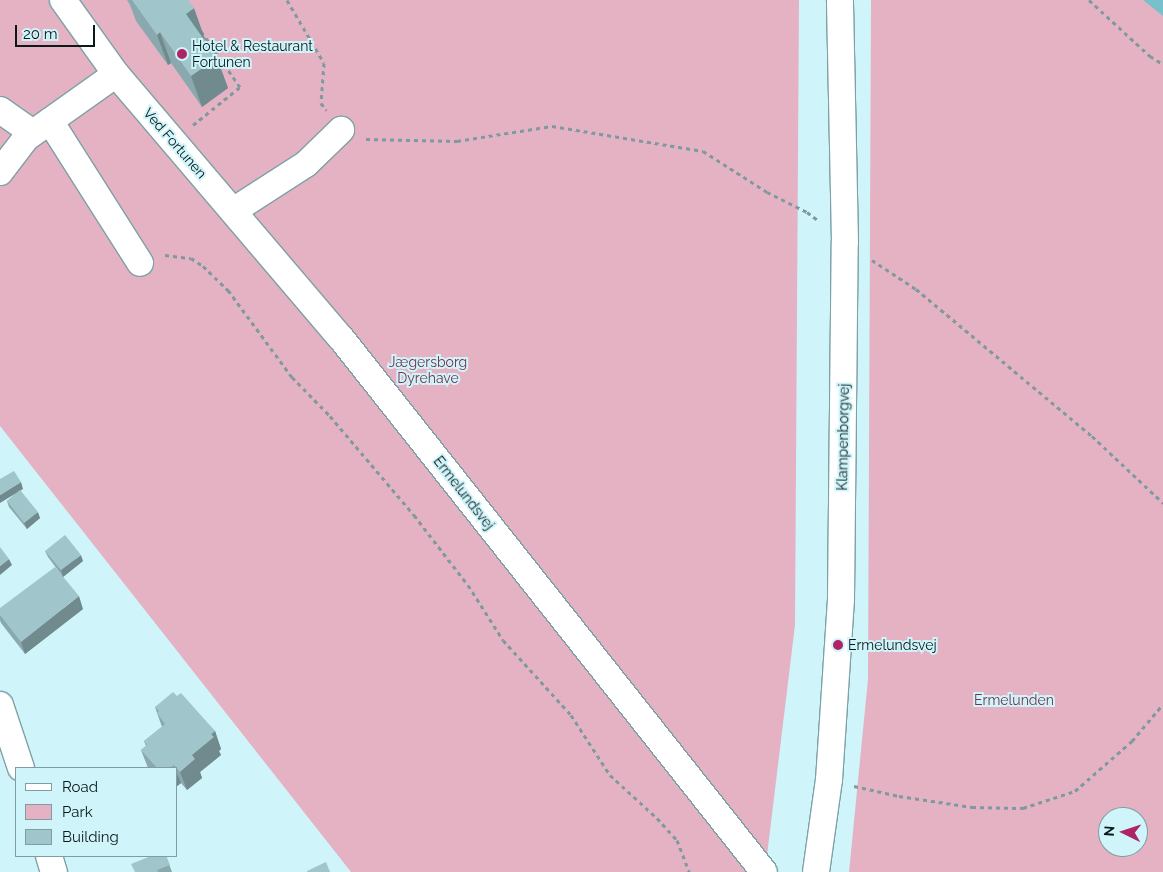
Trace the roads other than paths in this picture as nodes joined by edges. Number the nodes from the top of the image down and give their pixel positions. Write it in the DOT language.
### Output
graph roads {
  1 [pos="63,0"];
  2 [pos="840,0"];
  3 [pos="116,74"];
  4 [pos="0,110"];
  5 [pos="42,127"];
  6 [pos="341,130"];
  7 [pos="0,172"];
  8 [pos="233,211"];
  9 [pos="136,258"];
  10 [pos="0,705"];
  11 [pos="21,767"];
  12 [pos="49,857"];
  13 [pos="54,872"];
  14 [pos="764,872"];
  15 [pos="816,872"];
  1 -- 3 [label="street, Ved Fortunen"];
  2 -- 15 [label="street, Klampenborgvej"];
  3 -- 5 [label="street"];
  3 -- 8 [label="street, Ved Fortunen"];
  4 -- 5 [label="street"];
  5 -- 7 [label="street"];
  5 -- 9 [label="street"];
  6 -- 8 [label="street"];
  8 -- 14 [label="street, Ermelundsvej"];
  10 -- 11 [label="street"];
  12 -- 13 [label="street"];
}
